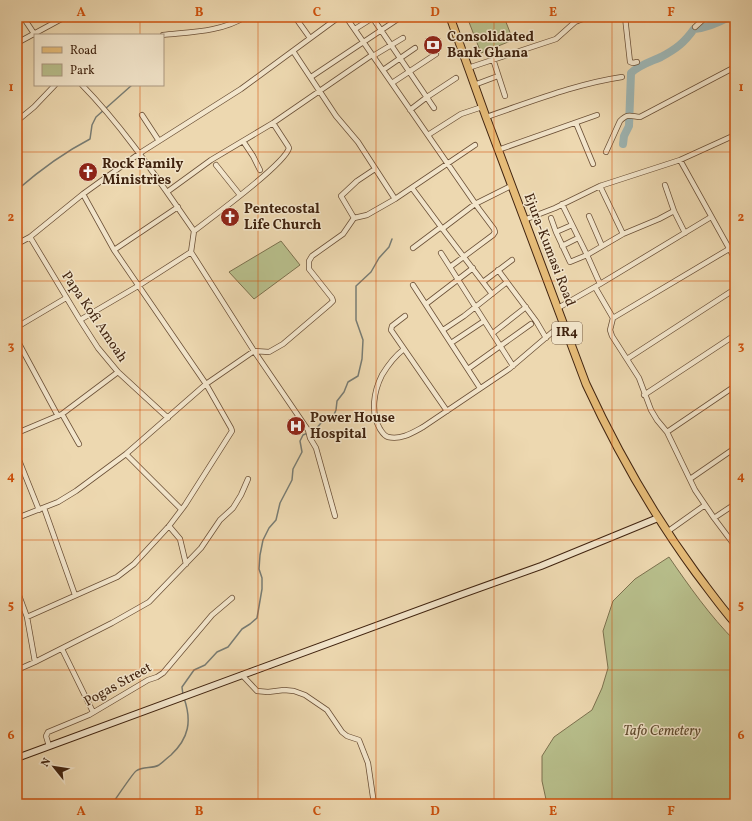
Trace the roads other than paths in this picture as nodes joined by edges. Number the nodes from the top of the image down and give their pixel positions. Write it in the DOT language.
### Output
graph roads {
  1 [pos="23,17"];
  2 [pos="65,17"];
  3 [pos="243,17"];
  4 [pos="296,17"];
  5 [pos="339,17"];
  6 [pos="346,17"];
  7 [pos="373,17"];
  8 [pos="401,17"];
  9 [pos="450,17"];
  10 [pos="588,17"];
  11 [pos="627,17"];
  12 [pos="706,17"];
  13 [pos="574,20"];
  14 [pos="695,27"];
  15 [pos="355,29"];
  16 [pos="381,30"];
  17 [pos="34,34"];
  18 [pos="35,34"];
  19 [pos="164,35"];
  20 [pos="310,38"];
  21 [pos="402,38"];
  22 [pos="363,42"];
  23 [pos="17,43"];
  24 [pos="391,45"];
  25 [pos="415,48"];
  26 [pos="292,51"];
  27 [pos="436,54"];
  28 [pos="373,56"];
  29 [pos="401,58"];
  30 [pos="493,59"];
  31 [pos="637,62"];
  32 [pos="735,67"];
  33 [pos="468,68"];
  34 [pos="383,70"];
  35 [pos="410,72"];
  36 [pos="498,76"];
  37 [pos="311,77"];
  38 [pos="622,77"];
  39 [pos="456,78"];
  40 [pos="392,83"];
  41 [pos="474,85"];
  42 [pos="54,86"];
  43 [pos="83,86"];
  44 [pos="320,91"];
  45 [pos="505,96"];
  46 [pos="427,97"];
  47 [pos="482,107"];
  48 [pos="434,108"];
  49 [pos="410,110"];
  50 [pos="142,115"];
  51 [pos="597,115"];
  52 [pos="486,118"];
  53 [pos="17,120"];
  54 [pos="273,123"];
  55 [pos="576,123"];
  56 [pos="735,134"];
  57 [pos="428,135"];
  58 [pos="159,141"];
  59 [pos="242,141"];
  60 [pos="475,145"];
  61 [pos="498,150"];
  62 [pos="606,152"];
  63 [pos="140,153"];
  64 [pos="680,160"];
  65 [pos="448,164"];
  66 [pos="593,164"];
  67 [pos="216,165"];
  68 [pos="375,169"];
  69 [pos="260,170"];
  70 [pos="665,185"];
  71 [pos="511,186"];
  72 [pos="600,186"];
  73 [pos="412,188"];
  74 [pos="167,192"];
  75 [pos="82,194"];
  76 [pos="240,195"];
  77 [pos="395,198"];
  78 [pos="475,204"];
  79 [pos="562,204"];
  80 [pos="178,207"];
  81 [pos="674,211"];
  82 [pos="589,216"];
  83 [pos="711,217"];
  84 [pos="354,218"];
  85 [pos="551,218"];
  86 [pos="524,220"];
  87 [pos="572,224"];
  88 [pos="441,228"];
  89 [pos="194,231"];
  90 [pos="556,232"];
  91 [pos="684,233"];
  92 [pos="623,234"];
  93 [pos="30,237"];
  94 [pos="578,238"];
  95 [pos="17,244"];
  96 [pos="562,246"];
  97 [pos="602,246"];
  98 [pos="413,248"];
  99 [pos="729,249"];
  100 [pos="114,250"];
  101 [pos="191,252"];
  102 [pos="441,253"];
  103 [pos="587,255"];
  104 [pos="464,257"];
  105 [pos="735,259"];
  106 [pos="512,260"];
  107 [pos="450,267"];
  108 [pos="473,268"];
  109 [pos="498,270"];
  110 [pos="458,280"];
  111 [pos="483,282"];
  112 [pos="507,282"];
  113 [pos="413,285"];
  114 [pos="138,286"];
  115 [pos="598,286"];
  116 [pos="735,289"];
  117 [pos="492,294"];
  118 [pos="66,298"];
  119 [pos="426,304"];
  120 [pos="475,306"];
  121 [pos="526,307"];
  122 [pos="558,308"];
  123 [pos="405,316"];
  124 [pos="613,318"];
  125 [pos="80,320"];
  126 [pos="484,320"];
  127 [pos="563,323"];
  128 [pos="531,324"];
  129 [pos="17,326"];
  130 [pos="443,330"];
  131 [pos="493,333"];
  132 [pos="735,335"];
  133 [pos="546,338"];
  134 [pos="17,340"];
  135 [pos="451,343"];
  136 [pos="500,345"];
  137 [pos="404,350"];
  138 [pos="254,351"];
  139 [pos="628,359"];
  140 [pos="513,366"];
  141 [pos="468,369"];
  142 [pos="118,372"];
  143 [pos="206,384"];
  144 [pos="735,386"];
  145 [pos="480,388"];
  146 [pos="644,395"];
  147 [pos="447,412"];
  148 [pos="60,415"];
  149 [pos="168,418"];
  150 [pos="667,432"];
  151 [pos="17,433"];
  152 [pos="80,444"];
  153 [pos="735,448"];
  154 [pos="126,454"];
  155 [pos="17,455"];
  156 [pos="248,479"];
  157 [pos="690,479"];
  158 [pos="735,504"];
  159 [pos="705,505"];
  160 [pos="41,509"];
  161 [pos="181,509"];
  162 [pos="335,516"];
  163 [pos="17,518"];
  164 [pos="658,518"];
  165 [pos="714,518"];
  166 [pos="169,526"];
  167 [pos="667,532"];
  168 [pos="735,546"];
  169 [pos="186,564"];
  170 [pos="17,590"];
  171 [pos="75,596"];
  172 [pos="232,598"];
  173 [pos="27,617"];
  174 [pos="735,623"];
  175 [pos="62,648"];
  176 [pos="35,662"];
  177 [pos="17,670"];
  178 [pos="242,675"];
  179 [pos="92,712"];
  180 [pos="49,746"];
  181 [pos="17,758"];
  182 [pos="374,804"];
  1 -- 18 [label="street"];
  2 -- 18 [label="street"];
  3 -- 19 [label="street"];
  4 -- 20 [label="street"];
  5 -- 20 [label="street"];
  6 -- 15 [label="street"];
  7 -- 15 [label="street"];
  7 -- 16 [label="street"];
  8 -- 16 [label="street"];
  9 -- 33 [label="main road, Ejura-Kumasi Road / IR4"];
  10 -- 13 [label="street"];
  11 -- 31 [label="street"];
  12 -- 14 [label="street"];
  13 -- 30 [label="street"];
  15 -- 22 [label="street"];
  16 -- 22 [label="street"];
  16 -- 24 [label="street"];
  17 -- 23 [label="street"];
  20 -- 26 [label="street"];
  21 -- 24 [label="street"];
  22 -- 28 [label="street"];
  22 -- 37 [label="street"];
  24 -- 28 [label="street"];
  24 -- 29 [label="street"];
  25 -- 29 [label="street"];
  26 -- 37 [label="street"];
  26 -- 58 [label="street"];
  27 -- 35 [label="street"];
  28 -- 34 [label="street"];
  28 -- 44 [label="street"];
  29 -- 34 [label="street"];
  29 -- 35 [label="street"];
  30 -- 33 [label="street"];
  30 -- 36 [label="street"];
  32 -- 62 [label="street"];
  33 -- 41 [label="main road, Ejura-Kumasi Road / IR4"];
  34 -- 40 [label="street"];
  35 -- 40 [label="street"];
  35 -- 46 [label="street"];
  36 -- 41 [label="street"];
  36 -- 45 [label="street"];
  37 -- 44 [label="street"];
  38 -- 52 [label="street"];
  39 -- 46 [label="street"];
  40 -- 49 [label="street"];
  41 -- 47 [label="main road, Ejura-Kumasi Road / IR4"];
  42 -- 53 [label="street"];
  43 -- 63 [label="street"];
  44 -- 54 [label="street"];
  44 -- 68 [label="street"];
  46 -- 48 [label="street"];
  46 -- 49 [label="street"];
  47 -- 52 [label="main road, Ejura-Kumasi Road / IR4"];
  47 -- 57 [label="street"];
  49 -- 57 [label="street"];
  50 -- 58 [label="street"];
  51 -- 55 [label="street"];
  52 -- 61 [label="main road, Ejura-Kumasi Road / IR4"];
  54 -- 59 [label="street"];
  54 -- 76 [label="street"];
  55 -- 61 [label="street"];
  55 -- 66 [label="street"];
  56 -- 64 [label="street"];
  57 -- 65 [label="street"];
  58 -- 63 [label="street"];
  59 -- 69 [label="street"];
  59 -- 74 [label="street"];
  60 -- 65 [label="street"];
  61 -- 71 [label="main road, Ejura-Kumasi Road / IR4"];
  63 -- 74 [label="street"];
  63 -- 75 [label="street"];
  64 -- 72 [label="street"];
  64 -- 83 [label="street"];
  65 -- 73 [label="street"];
  65 -- 78 [label="street"];
  67 -- 76 [label="street"];
  68 -- 77 [label="street"];
  68 -- 84 [label="street"];
  70 -- 81 [label="street"];
  71 -- 78 [label="street"];
  71 -- 86 [label="main road, Ejura-Kumasi Road / IR4"];
  72 -- 79 [label="street"];
  72 -- 92 [label="street"];
  73 -- 77 [label="street"];
  73 -- 88 [label="street"];
  74 -- 80 [label="street"];
  75 -- 93 [label="street"];
  75 -- 100 [label="street"];
  76 -- 89 [label="street"];
  77 -- 84 [label="street"];
  78 -- 88 [label="street"];
  78 -- 104 [label="street"];
  79 -- 86 [label="street"];
  79 -- 87 [label="street"];
  80 -- 89 [label="street"];
  80 -- 100 [label="street"];
  81 -- 91 [label="street"];
  81 -- 92 [label="street"];
  82 -- 97 [label="street"];
  83 -- 91 [label="street"];
  83 -- 99 [label="street"];
  84 -- 138 [label="street"];
  85 -- 90 [label="street"];
  86 -- 122 [label="main road, Ejura-Kumasi Road / IR4"];
  87 -- 90 [label="street"];
  87 -- 94 [label="street"];
  88 -- 98 [label="street"];
  88 -- 104 [label="street"];
  89 -- 101 [label="street"];
  90 -- 96 [label="street"];
  91 -- 115 [label="street"];
  92 -- 97 [label="street"];
  93 -- 95 [label="street"];
  93 -- 118 [label="street, Papa Kofi Amoah"];
  94 -- 96 [label="street"];
  94 -- 103 [label="street"];
  96 -- 103 [label="street"];
  97 -- 103 [label="street"];
  99 -- 105 [label="street"];
  99 -- 124 [label="street"];
  100 -- 114 [label="street"];
  101 -- 114 [label="street"];
  101 -- 138 [label="street"];
  102 -- 107 [label="street"];
  103 -- 115 [label="street"];
  104 -- 107 [label="street"];
  104 -- 108 [label="street"];
  106 -- 109 [label="street"];
  107 -- 110 [label="street"];
  108 -- 110 [label="street"];
  108 -- 111 [label="street"];
  109 -- 111 [label="street"];
  109 -- 112 [label="street"];
  110 -- 119 [label="street"];
  110 -- 120 [label="street"];
  111 -- 117 [label="street"];
  112 -- 117 [label="street"];
  112 -- 121 [label="street"];
  113 -- 119 [label="street"];
  114 -- 125 [label="street"];
  114 -- 143 [label="street"];
  115 -- 122 [label="street"];
  115 -- 124 [label="street"];
  116 -- 139 [label="street"];
  117 -- 120 [label="street"];
  118 -- 125 [label="street, Papa Kofi Amoah"];
  118 -- 129 [label="street"];
  119 -- 130 [label="street"];
  120 -- 126 [label="street"];
  120 -- 130 [label="street"];
  121 -- 131 [label="street"];
  121 -- 133 [label="street"];
  122 -- 127 [label="main road, Ejura-Kumasi Road / IR4"];
  123 -- 137 [label="street"];
  124 -- 139 [label="street"];
  125 -- 142 [label="street, Papa Kofi Amoah"];
  126 -- 131 [label="street"];
  126 -- 135 [label="street"];
  127 -- 133 [label="street"];
  127 -- 164 [label="main road, Ejura-Kumasi Road / IR4"];
  128 -- 136 [label="street"];
  130 -- 135 [label="street"];
  131 -- 136 [label="street"];
  132 -- 146 [label="street"];
  133 -- 140 [label="street"];
  134 -- 148 [label="street"];
  135 -- 141 [label="street"];
  136 -- 140 [label="street"];
  136 -- 141 [label="street"];
  137 -- 147 [label="street"];
  137 -- 147 [label="street"];
  138 -- 143 [label="street"];
  138 -- 162 [label="street"];
  139 -- 146 [label="street"];
  140 -- 145 [label="street"];
  141 -- 145 [label="street"];
  142 -- 148 [label="street"];
  142 -- 149 [label="street, Papa Kofi Amoah"];
  143 -- 149 [label="street"];
  143 -- 161 [label="street"];
  144 -- 150 [label="street"];
  145 -- 147 [label="street"];
  146 -- 150 [label="street"];
  148 -- 151 [label="street"];
  148 -- 152 [label="street"];
  149 -- 154 [label="street"];
  150 -- 157 [label="street"];
  153 -- 157 [label="street"];
  154 -- 160 [label="street"];
  154 -- 161 [label="street"];
  155 -- 160 [label="street"];
  156 -- 169 [label="street"];
  157 -- 159 [label="street"];
  158 -- 165 [label="street"];
  159 -- 165 [label="street"];
  159 -- 167 [label="street"];
  160 -- 163 [label="street"];
  160 -- 171 [label="street"];
  161 -- 166 [label="street"];
  164 -- 167 [label="main road, Ejura-Kumasi Road / IR4"];
  164 -- 178 [label="street"];
  165 -- 168 [label="street"];
  166 -- 169 [label="street"];
  166 -- 171 [label="street"];
  167 -- 174 [label="main road, Ejura-Kumasi Road / IR4"];
  169 -- 175 [label="street"];
  170 -- 173 [label="street"];
  171 -- 173 [label="street"];
  172 -- 179 [label="street, Pogas Street"];
  173 -- 176 [label="street"];
  175 -- 176 [label="street"];
  175 -- 179 [label="street"];
  176 -- 177 [label="street"];
  178 -- 180 [label="street"];
  178 -- 182 [label="street"];
  179 -- 180 [label="street, Pogas Street"];
  180 -- 181 [label="street"];
}
